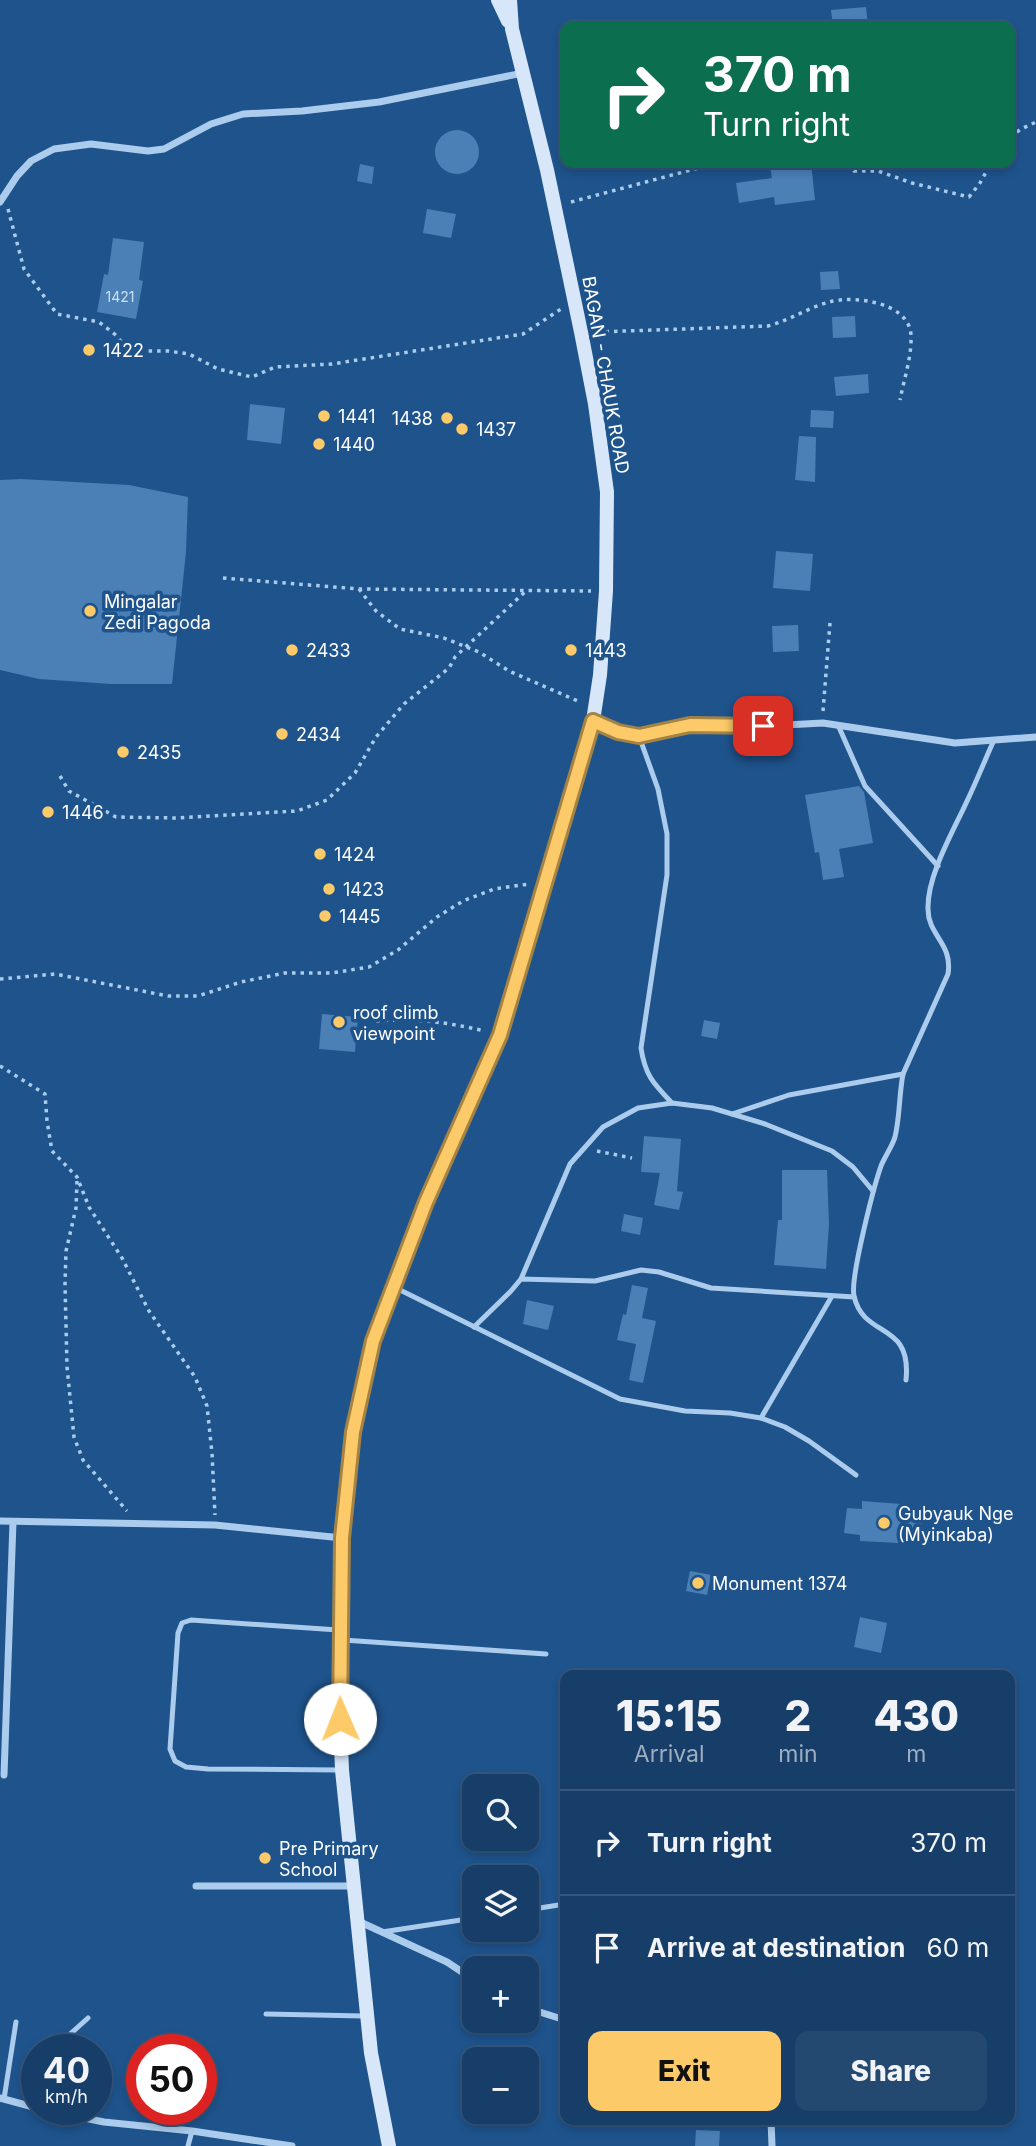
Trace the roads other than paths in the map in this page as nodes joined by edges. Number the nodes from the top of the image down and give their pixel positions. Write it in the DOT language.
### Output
graph roads {
  1 [pos="498,0"];
  2 [pos="510,0"];
  3 [pos="512,29"];
  4 [pos="524,73"];
  5 [pos="2,200"];
  6 [pos="595,715"];
  7 [pos="838,725"];
  8 [pos="639,736"];
  9 [pos="1036,737"];
  10 [pos="994,740"];
  11 [pos="938,866"];
  12 [pos="903,1074"];
  13 [pos="672,1102"];
  14 [pos="732,1114"];
  15 [pos="873,1191"];
  16 [pos="521,1279"];
  17 [pos="394,1287"];
  18 [pos="832,1296"];
  19 [pos="854,1297"];
  20 [pos="474,1327"];
  21 [pos="906,1380"];
  22 [pos="761,1418"];
  23 [pos="856,1475"];
  24 [pos="0,1521"];
  25 [pos="13,1522"];
  26 [pos="342,1538"];
  27 [pos="341,1635"];
  28 [pos="546,1654"];
  29 [pos="342,1770"];
  30 [pos="4,1774"];
  31 [pos="196,1886"];
  32 [pos="354,1886"];
  33 [pos="560,1905"];
  34 [pos="539,1908"];
  35 [pos="462,1920"];
  36 [pos="358,1921"];
  37 [pos="383,1932"];
  38 [pos="462,1972"];
  39 [pos="539,2012"];
  40 [pos="267,2014"];
  41 [pos="367,2016"];
  42 [pos="88,2018"];
  43 [pos="560,2018"];
  44 [pos="16,2022"];
  45 [pos="70,2034"];
  46 [pos="2,2098"];
  47 [pos="21,2103"];
  48 [pos="112,2123"];
  49 [pos="771,2125"];
  50 [pos="192,2131"];
  51 [pos="188,2146"];
  52 [pos="292,2146"];
  53 [pos="389,2146"];
  54 [pos="772,2146"];
  1 -- 3 [label="main road"];
  2 -- 3 [label="main road, BAGAN - CHAUK ROAD"];
  3 -- 4 [label="main road, BAGAN - CHAUK ROAD"];
  4 -- 5 [label="street"];
  4 -- 6 [label="main road, BAGAN - CHAUK ROAD"];
  6 -- 8 [label="street"];
  6 -- 17 [label="main road, BAGAN - CHAUK ROAD"];
  7 -- 8 [label="street"];
  7 -- 10 [label="street"];
  7 -- 11 [label="lane"];
  8 -- 13 [label="lane"];
  9 -- 10 [label="street"];
  10 -- 11 [label="lane"];
  11 -- 12 [label="lane"];
  12 -- 14 [label="lane"];
  12 -- 15 [label="lane"];
  13 -- 14 [label="lane"];
  13 -- 16 [label="lane"];
  14 -- 15 [label="lane"];
  15 -- 19 [label="lane"];
  16 -- 18 [label="lane"];
  16 -- 20 [label="lane"];
  17 -- 20 [label="lane"];
  17 -- 26 [label="main road, BAGAN - CHAUK ROAD"];
  18 -- 19 [label="lane"];
  18 -- 22 [label="lane"];
  19 -- 21 [label="lane"];
  20 -- 22 [label="lane"];
  22 -- 23 [label="lane"];
  24 -- 25 [label="street"];
  25 -- 26 [label="street"];
  25 -- 30 [label="street"];
  26 -- 27 [label="main road, BAGAN - CHAUK ROAD"];
  27 -- 28 [label="lane"];
  27 -- 29 [label="main road, BAGAN - CHAUK ROAD"];
  27 -- 29 [label="lane"];
  29 -- 32 [label="main road, BAGAN - CHAUK ROAD"];
  31 -- 32 [label="street"];
  32 -- 36 [label="main road, BAGAN - CHAUK ROAD"];
  33 -- 34 [label="lane"];
  35 -- 37 [label="lane"];
  36 -- 37 [label="street"];
  36 -- 41 [label="main road, BAGAN - CHAUK ROAD"];
  37 -- 38 [label="street"];
  39 -- 43 [label="street"];
  40 -- 41 [label="lane"];
  41 -- 53 [label="main road, BAGAN - CHAUK ROAD"];
  42 -- 45 [label="lane"];
  44 -- 46 [label="lane"];
  46 -- 47 [label="street"];
  48 -- 50 [label="street"];
  49 -- 54 [label="street"];
  50 -- 51 [label="lane"];
  50 -- 52 [label="street"];
}
